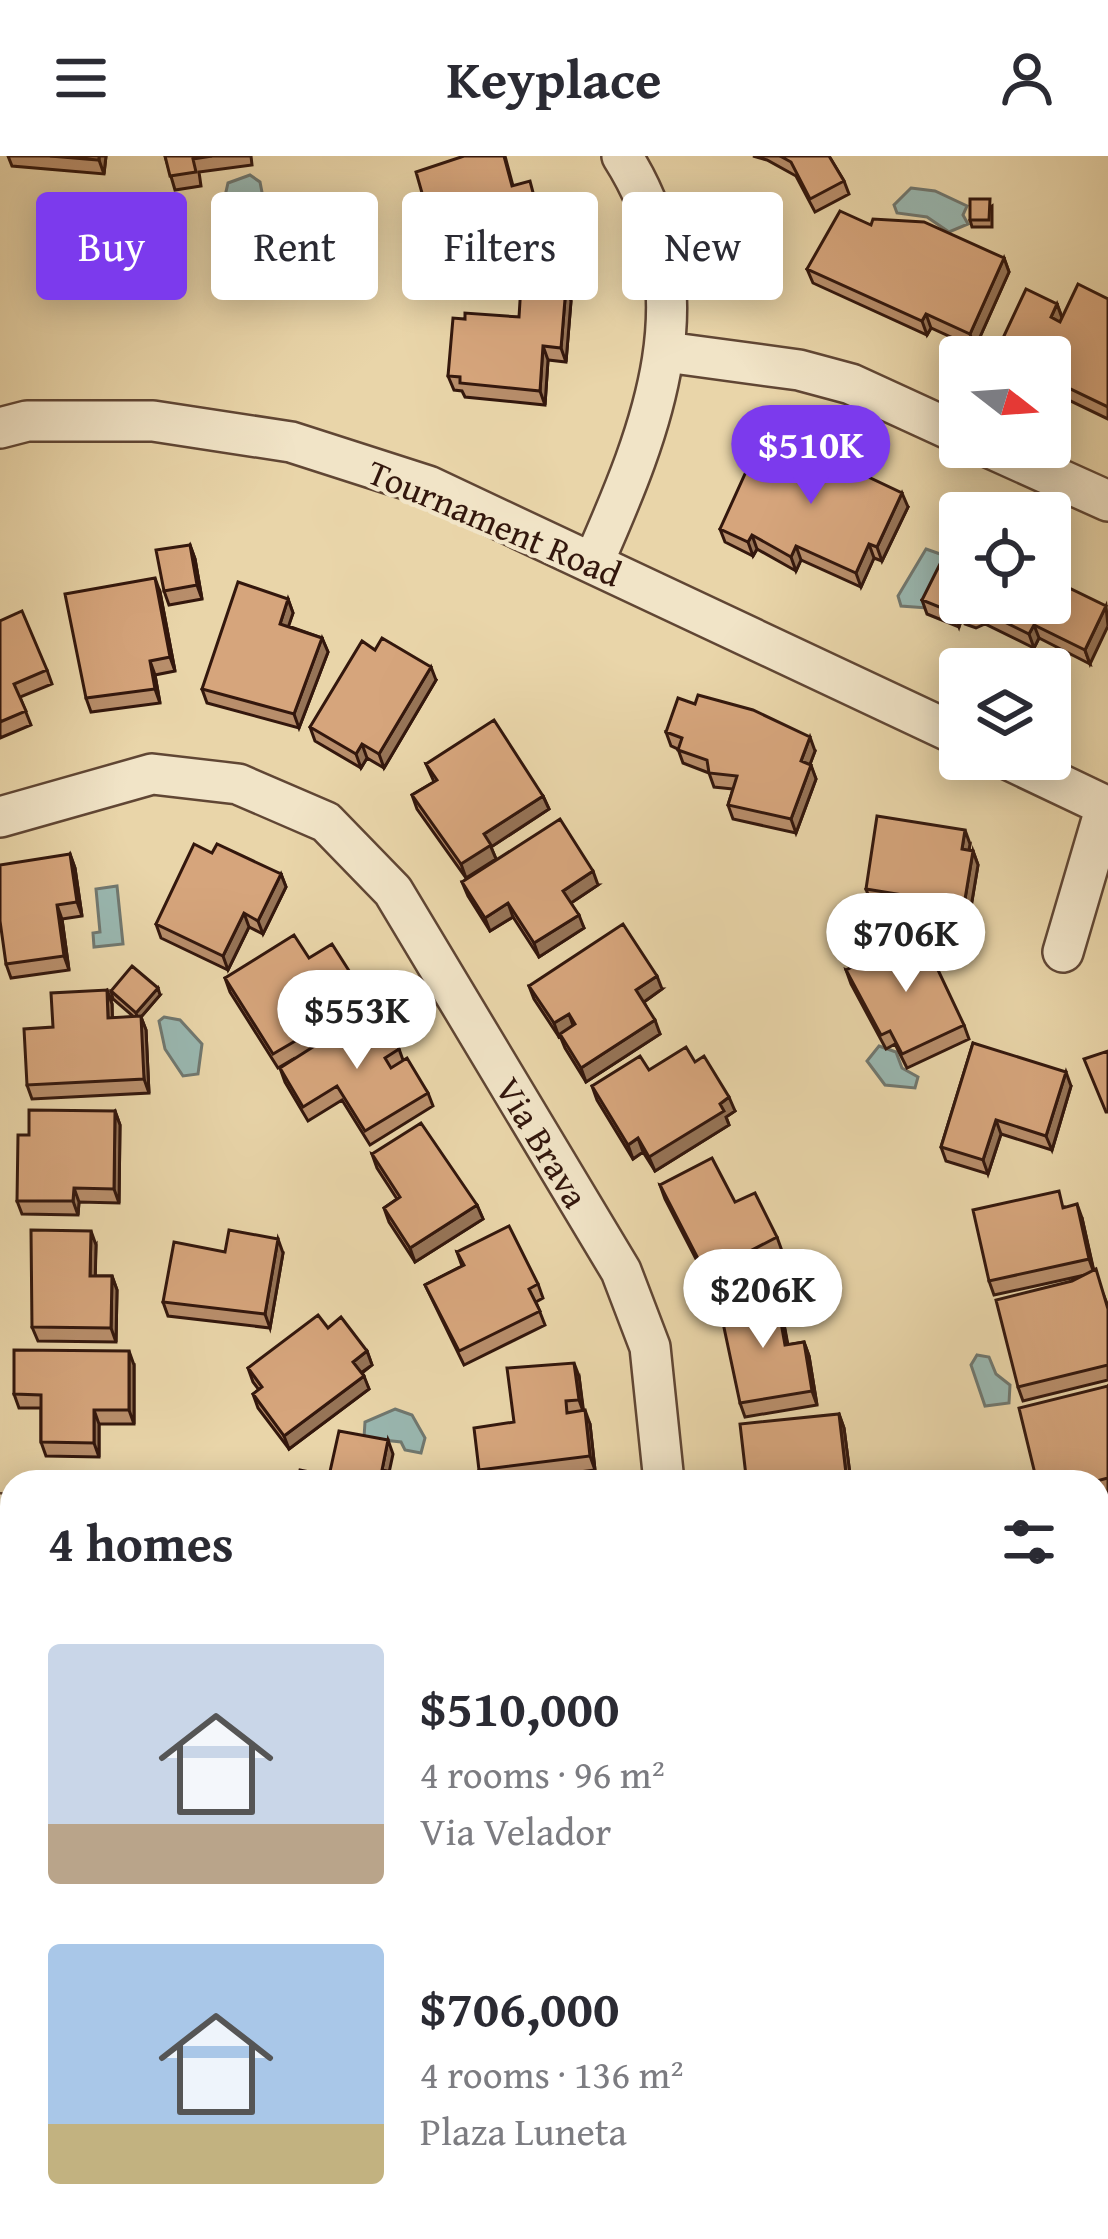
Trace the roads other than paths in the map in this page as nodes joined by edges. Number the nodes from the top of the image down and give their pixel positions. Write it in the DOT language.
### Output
graph roads {
  1 [pos="622,156"];
  2 [pos="666,352"];
  3 [pos="939,425"];
  4 [pos="0,428"];
  5 [pos="1034,468"];
  6 [pos="1108,502"];
  7 [pos="594,561"];
  8 [pos="939,726"];
  9 [pos="1051,780"];
  10 [pos="1107,807"];
  11 [pos="0,817"];
  12 [pos="1063,952"];
  13 [pos="663,1470"];
  1 -- 2 [label="street"];
  2 -- 3 [label="street"];
  2 -- 7 [label="street"];
  4 -- 7 [label="street, Tournament Road"];
  5 -- 6 [label="street"];
  7 -- 8 [label="street, Tournament Road"];
  9 -- 10 [label="street"];
  10 -- 12 [label="street"];
  11 -- 13 [label="street, Via Brava"];
}
